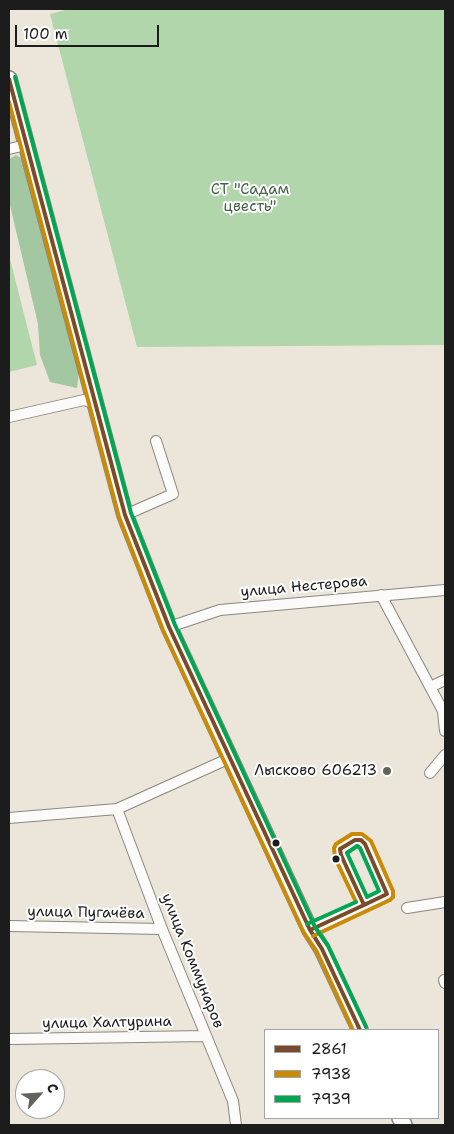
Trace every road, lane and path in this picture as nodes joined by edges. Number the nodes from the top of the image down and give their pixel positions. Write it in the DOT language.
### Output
graph roads {
  1 [pos="9,79"];
  2 [pos="26,145"];
  3 [pos="9,149"];
  4 [pos="96,404"];
  5 [pos="9,417"];
  6 [pos="156,441"];
  7 [pos="125,515"];
  8 [pos="445,590"];
  9 [pos="381,595"];
  10 [pos="169,627"];
  11 [pos="445,680"];
  12 [pos="430,687"];
  13 [pos="443,707"];
  14 [pos="445,731"];
  15 [pos="445,755"];
  16 [pos="230,758"];
  17 [pos="430,773"];
  18 [pos="117,809"];
  19 [pos="9,818"];
  20 [pos="445,902"];
  21 [pos="364,905"];
  22 [pos="407,908"];
  23 [pos="9,926"];
  24 [pos="162,929"];
  25 [pos="310,930"];
  26 [pos="360,1029"];
  27 [pos="206,1036"];
  28 [pos="9,1039"];
  29 [pos="236,1125"];
  1 -- 2 [label="highway"];
  2 -- 3 [label="street"];
  2 -- 4 [label="highway"];
  4 -- 5 [label="street"];
  4 -- 7 [label="highway"];
  6 -- 7 [label="street"];
  7 -- 10 [label="highway"];
  8 -- 9 [label="street, улица Нестерова"];
  9 -- 10 [label="street, улица Нестерова"];
  9 -- 12 [label="street"];
  10 -- 16 [label="highway"];
  11 -- 12 [label="street"];
  12 -- 13 [label="street"];
  13 -- 14 [label="street"];
  15 -- 17 [label="street"];
  16 -- 18 [label="street"];
  16 -- 25 [label="highway"];
  18 -- 19 [label="street"];
  18 -- 24 [label="street, улица Коммунаров"];
  20 -- 22 [label="street"];
  21 -- 21 [label="street"];
  21 -- 25 [label="street"];
  23 -- 24 [label="street, улица Пугачёва"];
  24 -- 27 [label="street, улица Коммунаров"];
  25 -- 26 [label="highway"];
  27 -- 28 [label="street, улица Халтурина"];
  27 -- 29 [label="street, улица Коммунаров"];
}
